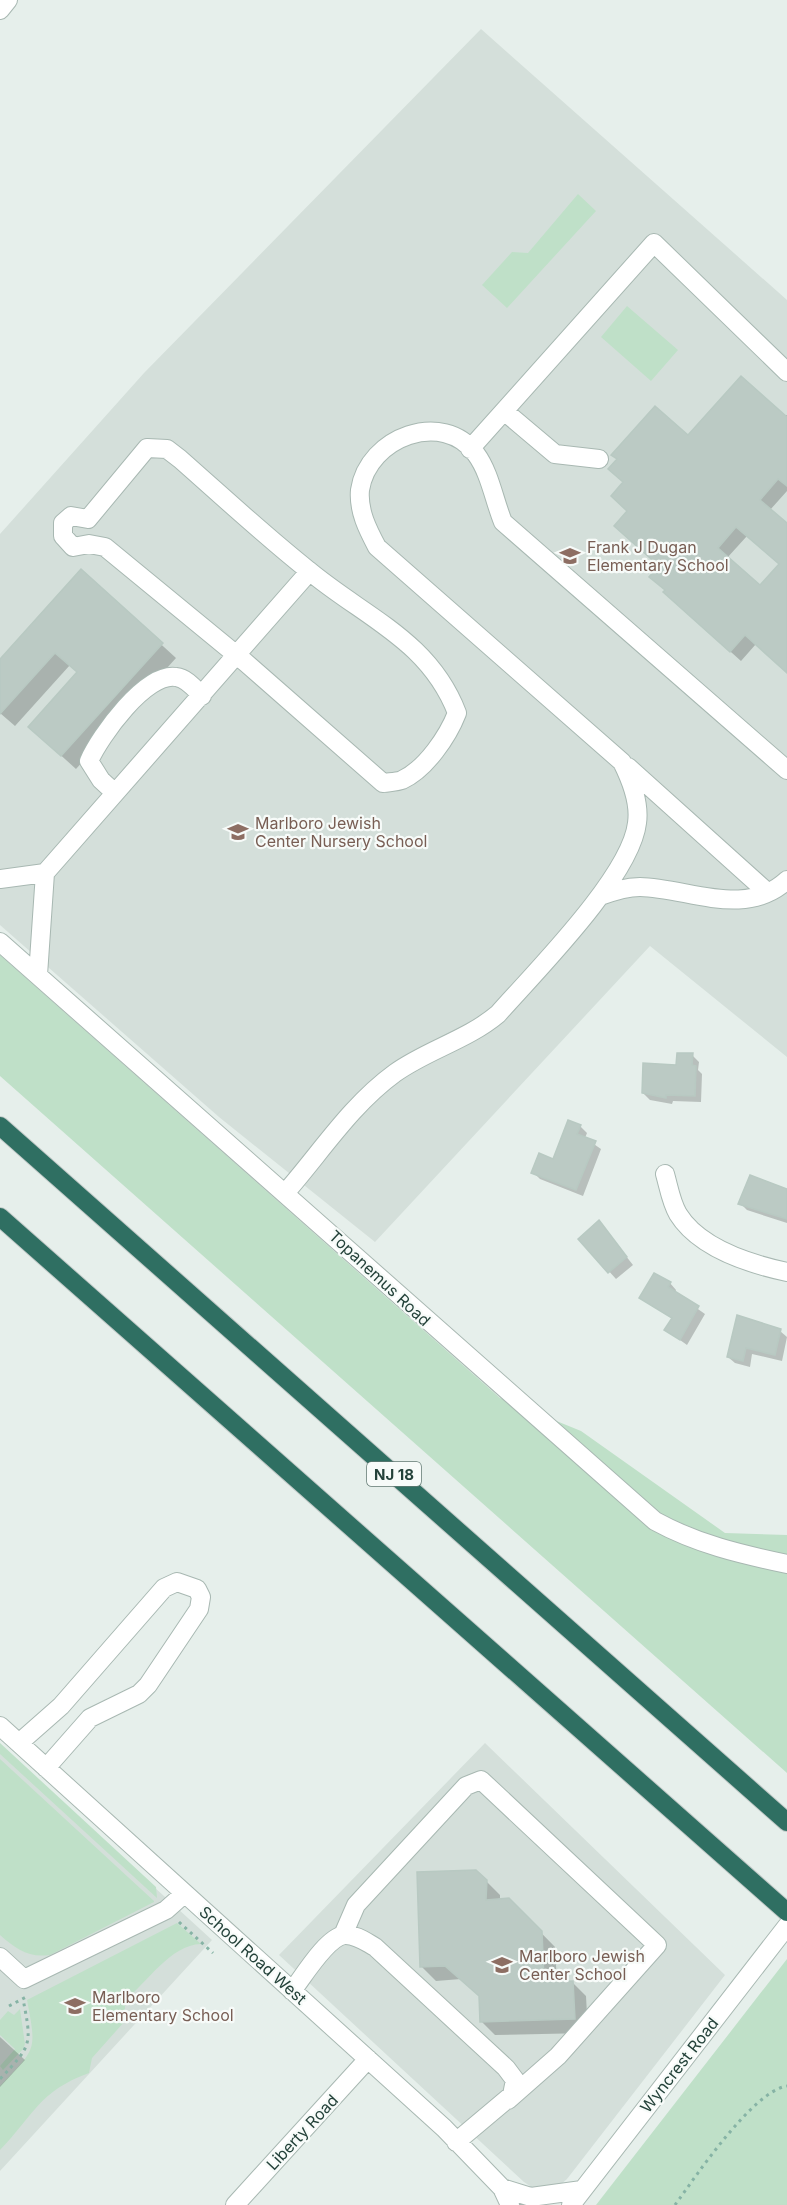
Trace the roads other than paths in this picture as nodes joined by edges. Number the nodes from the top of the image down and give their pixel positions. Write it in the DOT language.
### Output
graph roads {
  1 [pos="8,0"];
  2 [pos="0,10"];
  3 [pos="787,372"];
  4 [pos="504,411"];
  5 [pos="470,449"];
  6 [pos="599,459"];
  7 [pos="309,572"];
  8 [pos="237,655"];
  9 [pos="202,696"];
  10 [pos="622,762"];
  11 [pos="787,770"];
  12 [pos="115,793"];
  13 [pos="45,873"];
  14 [pos="0,879"];
  15 [pos="787,880"];
  16 [pos="767,891"];
  17 [pos="600,896"];
  18 [pos="0,942"];
  19 [pos="38,975"];
  20 [pos="0,1126"];
  21 [pos="665,1174"];
  22 [pos="286,1192"];
  23 [pos="0,1217"];
  24 [pos="787,1272"];
  25 [pos="787,1564"];
  26 [pos="0,1726"];
  27 [pos="19,1743"];
  28 [pos="46,1768"];
  29 [pos="787,1822"];
  30 [pos="184,1894"];
  31 [pos="787,1912"];
  32 [pos="787,1926"];
  33 [pos="343,1935"];
  34 [pos="0,1957"];
  35 [pos="292,1991"];
  36 [pos="368,2059"];
  37 [pos="508,2100"];
  38 [pos="456,2142"];
  39 [pos="506,2197"];
  40 [pos="576,2198"];
  41 [pos="235,2205"];
  1 -- 2 [label="street"];
  3 -- 4 [label="street"];
  4 -- 5 [label="street"];
  4 -- 6 [label="street"];
  5 -- 10 [label="street"];
  5 -- 11 [label="street"];
  7 -- 8 [label="street"];
  7 -- 8 [label="street"];
  7 -- 8 [label="street"];
  8 -- 9 [label="street"];
  9 -- 12 [label="street"];
  9 -- 12 [label="street"];
  10 -- 16 [label="street"];
  10 -- 17 [label="street"];
  12 -- 13 [label="street"];
  13 -- 14 [label="street"];
  13 -- 19 [label="street"];
  15 -- 16 [label="street"];
  16 -- 17 [label="street"];
  17 -- 22 [label="street"];
  18 -- 19 [label="street, Topanemus Road"];
  19 -- 22 [label="street, Topanemus Road"];
  20 -- 29 [label="highway, NJ 18"];
  21 -- 24 [label="street"];
  22 -- 25 [label="street, Topanemus Road"];
  23 -- 31 [label="highway"];
  26 -- 27 [label="street, School Road West"];
  27 -- 28 [label="street, School Road West"];
  27 -- 28 [label="street"];
  28 -- 30 [label="street, School Road West"];
  30 -- 34 [label="street"];
  30 -- 35 [label="street, School Road West"];
  32 -- 40 [label="street, Wyncrest Road"];
  33 -- 35 [label="street"];
  33 -- 37 [label="street"];
  33 -- 37 [label="street"];
  35 -- 36 [label="street, School Road West"];
  36 -- 38 [label="street, School Road West"];
  36 -- 41 [label="street, Liberty Road"];
  37 -- 38 [label="street"];
  38 -- 39 [label="street, School Road West"];
  39 -- 40 [label="street, School Road West"];
}
